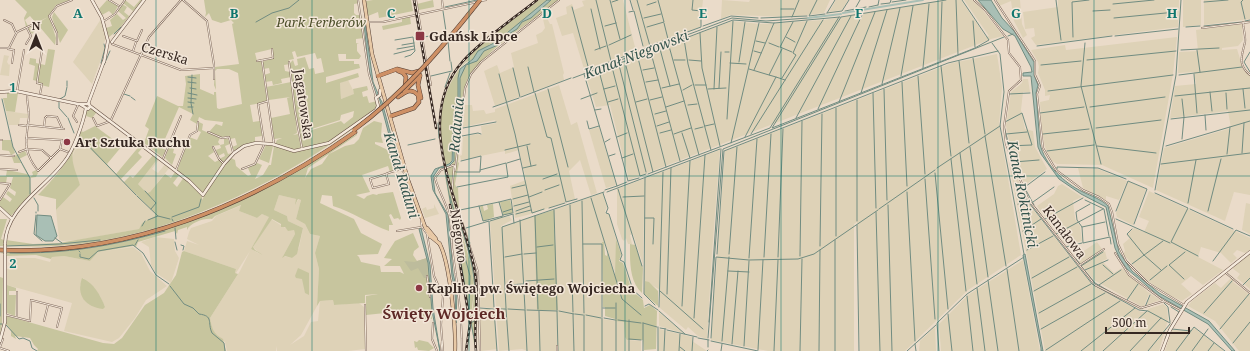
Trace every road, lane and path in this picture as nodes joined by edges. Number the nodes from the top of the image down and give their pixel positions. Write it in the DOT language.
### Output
graph roads {
  1 [pos="72,0"];
  2 [pos="92,0"];
  3 [pos="109,0"];
  4 [pos="125,0"];
  5 [pos="144,0"];
  6 [pos="182,0"];
  7 [pos="358,0"];
  8 [pos="364,0"];
  9 [pos="416,0"];
  10 [pos="442,0"];
  11 [pos="482,0"];
  12 [pos="486,0"];
  13 [pos="559,0"];
  14 [pos="974,0"];
  15 [pos="995,0"];
  16 [pos="119,6"];
  17 [pos="444,9"];
  18 [pos="419,14"];
  19 [pos="4,20"];
  20 [pos="104,21"];
  21 [pos="1243,22"];
  22 [pos="1250,22"];
  23 [pos="365,23"];
  24 [pos="34,24"];
  25 [pos="27,27"];
  26 [pos="1202,28"];
  27 [pos="142,31"];
  28 [pos="16,33"];
  29 [pos="123,36"];
  30 [pos="137,41"];
  31 [pos="110,43"];
  32 [pos="26,44"];
  33 [pos="57,44"];
  34 [pos="0,48"];
  35 [pos="8,48"];
  36 [pos="272,49"];
  37 [pos="24,50"];
  38 [pos="42,50"];
  39 [pos="134,50"];
  40 [pos="140,55"];
  41 [pos="262,60"];
  42 [pos="257,61"];
  43 [pos="289,62"];
  44 [pos="12,63"];
  45 [pos="426,66"];
  46 [pos="214,68"];
  47 [pos="385,74"];
  48 [pos="420,75"];
  49 [pos="1250,75"];
  50 [pos="379,76"];
  51 [pos="214,79"];
  52 [pos="430,86"];
  53 [pos="405,88"];
  54 [pos="382,89"];
  55 [pos="0,92"];
  56 [pos="17,92"];
  57 [pos="27,94"];
  58 [pos="40,97"];
  59 [pos="378,97"];
  60 [pos="398,97"];
  61 [pos="268,101"];
  62 [pos="80,104"];
  63 [pos="88,106"];
  64 [pos="402,112"];
  65 [pos="391,115"];
  66 [pos="181,116"];
  67 [pos="93,118"];
  68 [pos="24,119"];
  69 [pos="28,120"];
  70 [pos="110,120"];
  71 [pos="77,122"];
  72 [pos="198,122"];
  73 [pos="19,125"];
  74 [pos="27,126"];
  75 [pos="44,128"];
  76 [pos="62,128"];
  77 [pos="64,129"];
  78 [pos="355,131"];
  79 [pos="208,132"];
  80 [pos="25,138"];
  81 [pos="264,143"];
  82 [pos="274,144"];
  83 [pos="213,147"];
  84 [pos="60,149"];
  85 [pos="302,149"];
  86 [pos="26,150"];
  87 [pos="19,152"];
  88 [pos="70,153"];
  89 [pos="234,153"];
  90 [pos="0,155"];
  91 [pos="14,156"];
  92 [pos="50,158"];
  93 [pos="162,160"];
  94 [pos="224,164"];
  95 [pos="455,165"];
  96 [pos="0,169"];
  97 [pos="17,170"];
  98 [pos="176,170"];
  99 [pos="242,170"];
  100 [pos="386,174"];
  101 [pos="408,178"];
  102 [pos="0,183"];
  103 [pos="0,200"];
  104 [pos="0,208"];
  105 [pos="421,218"];
  106 [pos="12,219"];
  107 [pos="424,223"];
  108 [pos="421,228"];
  109 [pos="397,231"];
  110 [pos="430,236"];
  111 [pos="0,249"];
  112 [pos="1104,249"];
  113 [pos="1250,252"];
  114 [pos="1115,253"];
  115 [pos="1079,266"];
  116 [pos="1225,272"];
  117 [pos="427,276"];
  118 [pos="17,292"];
  119 [pos="1250,293"];
  120 [pos="430,297"];
  121 [pos="1164,301"];
  122 [pos="49,304"];
  123 [pos="365,305"];
  124 [pos="1183,308"];
  125 [pos="5,315"];
  126 [pos="17,317"];
  127 [pos="44,321"];
  128 [pos="433,322"];
  129 [pos="57,327"];
  130 [pos="2,340"];
  131 [pos="557,346"];
  132 [pos="0,347"];
  133 [pos="9,351"];
  134 [pos="366,351"];
  135 [pos="437,351"];
  136 [pos="442,351"];
  137 [pos="455,351"];
  138 [pos="462,351"];
  139 [pos="480,351"];
  140 [pos="557,351"];
  141 [pos="1162,351"];
  1 -- 33 [label="street"];
  2 -- 20 [label="main road"];
  3 -- 16 [label="street"];
  4 -- 16 [label="street"];
  5 -- 31 [label="main road"];
  6 -- 40 [label="street"];
  6 -- 46 [label="street"];
  7 -- 23 [label="street"];
  8 -- 23 [label="main road"];
  9 -- 18 [label="street"];
  10 -- 17 [label="street"];
  11 -- 45 [label="highway, bridge"];
  11 -- 48 [label="highway, bridge"];
  12 -- 17 [label="street"];
  13 -- 95 [label="street"];
  14 -- 115 [label="street, Kanałowa"];
  15 -- 124 [label="street"];
  16 -- 20 [label="street"];
  17 -- 18 [label="street"];
  18 -- 23 [label="street"];
  18 -- 52 [label="street"];
  19 -- 28 [label="street"];
  20 -- 31 [label="main road"];
  21 -- 22 [label="street"];
  21 -- 26 [label="street"];
  21 -- 49 [label="street"];
  23 -- 50 [label="main road"];
  23 -- 59 [label="street"];
  24 -- 25 [label="street"];
  25 -- 28 [label="street"];
  25 -- 32 [label="street"];
  27 -- 30 [label="street"];
  28 -- 35 [label="street"];
  29 -- 30 [label="street"];
  30 -- 39 [label="street"];
  31 -- 40 [label="street, Czerska"];
  31 -- 63 [label="main road"];
  34 -- 35 [label="street"];
  35 -- 44 [label="street"];
  36 -- 41 [label="street"];
  37 -- 56 [label="street"];
  38 -- 58 [label="street"];
  40 -- 46 [label="street, Czerska"];
  40 -- 70 [label="street"];
  41 -- 42 [label="street"];
  41 -- 61 [label="street"];
  43 -- 85 [label="street, Jagatowska"];
  45 -- 47 [label="highway, bridge"];
  45 -- 53 [label="highway, bridge"];
  46 -- 51 [label="street"];
  47 -- 50 [label="highway"];
  47 -- 53 [label="highway"];
  48 -- 60 [label="highway, bridge"];
  48 -- 64 [label="highway"];
  50 -- 54 [label="main road"];
  50 -- 65 [label="main road"];
  53 -- 78 [label="highway, bridge"];
  54 -- 59 [label="main road"];
  54 -- 65 [label="main road"];
  55 -- 56 [label="main road"];
  56 -- 57 [label="main road"];
  57 -- 58 [label="main road"];
  57 -- 69 [label="street"];
  58 -- 62 [label="main road"];
  59 -- 85 [label="main road"];
  60 -- 64 [label="highway"];
  60 -- 78 [label="highway, bridge"];
  61 -- 81 [label="street"];
  61 -- 82 [label="street"];
  62 -- 63 [label="main road"];
  62 -- 71 [label="street"];
  63 -- 70 [label="main road"];
  63 -- 88 [label="main road"];
  64 -- 65 [label="highway"];
  65 -- 101 [label="main road"];
  66 -- 93 [label="street"];
  67 -- 70 [label="street"];
  68 -- 69 [label="street"];
  69 -- 74 [label="street"];
  70 -- 93 [label="main road"];
  72 -- 98 [label="street"];
  73 -- 74 [label="street"];
  74 -- 75 [label="street"];
  74 -- 80 [label="street"];
  75 -- 76 [label="street"];
  75 -- 76 [label="street"];
  76 -- 77 [label="street"];
  78 -- 111 [label="highway"];
  78 -- 111 [label="highway"];
  79 -- 89 [label="street"];
  80 -- 84 [label="street"];
  80 -- 86 [label="street"];
  81 -- 82 [label="main road"];
  81 -- 89 [label="main road"];
  81 -- 99 [label="street"];
  82 -- 85 [label="main road"];
  83 -- 94 [label="street"];
  84 -- 88 [label="street"];
  84 -- 92 [label="street"];
  86 -- 87 [label="street"];
  86 -- 92 [label="street"];
  86 -- 92 [label="street"];
  88 -- 106 [label="main road"];
  89 -- 94 [label="main road"];
  90 -- 91 [label="street"];
  93 -- 98 [label="main road"];
  94 -- 98 [label="main road"];
  95 -- 138 [label="street, Niegowo"];
  95 -- 139 [label="street"];
  96 -- 97 [label="street"];
  100 -- 100 [label="street"];
  100 -- 101 [label="street"];
  101 -- 105 [label="main road"];
  102 -- 103 [label="street"];
  104 -- 106 [label="main road"];
  105 -- 107 [label="main road"];
  105 -- 108 [label="street"];
  106 -- 125 [label="main road, bridge"];
  107 -- 110 [label="main road"];
  107 -- 110 [label="main road"];
  108 -- 109 [label="street"];
  108 -- 110 [label="street"];
  110 -- 136 [label="street"];
  110 -- 137 [label="main road"];
  112 -- 115 [label="street"];
  113 -- 116 [label="main road"];
  114 -- 121 [label="street"];
  115 -- 121 [label="street, Kanałowa"];
  116 -- 119 [label="street"];
  116 -- 124 [label="main road"];
  117 -- 120 [label="street"];
  118 -- 126 [label="street"];
  121 -- 124 [label="street"];
  122 -- 126 [label="street"];
  122 -- 127 [label="street"];
  122 -- 129 [label="street"];
  123 -- 134 [label="street"];
  124 -- 141 [label="main road"];
  125 -- 126 [label="street"];
  125 -- 130 [label="main road"];
  128 -- 135 [label="street"];
  130 -- 132 [label="street"];
  131 -- 140 [label="street"];
  132 -- 133 [label="street"];
}
